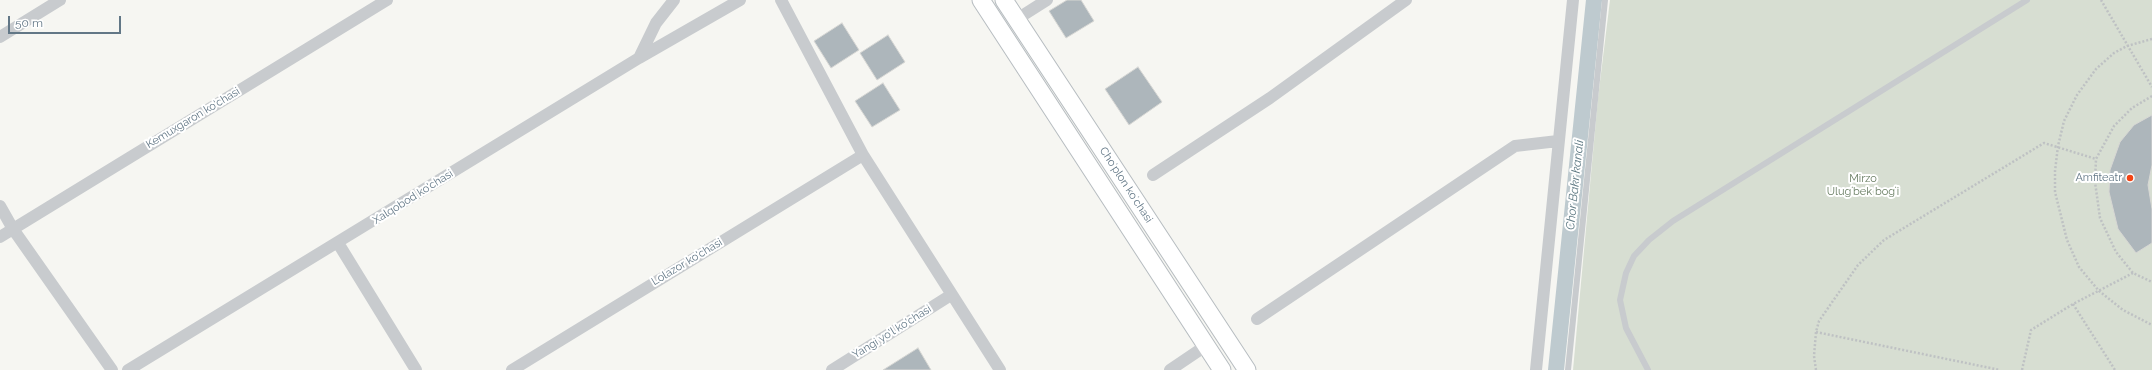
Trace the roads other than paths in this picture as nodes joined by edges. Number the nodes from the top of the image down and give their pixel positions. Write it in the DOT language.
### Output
graph roads {
  1 [pos="60,0"];
  2 [pos="387,0"];
  3 [pos="674,0"];
  4 [pos="740,0"];
  5 [pos="782,0"];
  6 [pos="981,0"];
  7 [pos="1004,0"];
  8 [pos="1047,0"];
  9 [pos="1406,0"];
  10 [pos="1573,0"];
  11 [pos="1605,0"];
  12 [pos="2027,0"];
  13 [pos="1017,20"];
  14 [pos="0,37"];
  15 [pos="639,58"];
  16 [pos="1558,141"];
  17 [pos="862,155"];
  18 [pos="1153,175"];
  19 [pos="0,206"];
  20 [pos="13,229"];
  21 [pos="0,237"];
  22 [pos="338,243"];
  23 [pos="951,295"];
  24 [pos="1257,319"];
  25 [pos="1207,345"];
  26 [pos="112,370"];
  27 [pos="128,370"];
  28 [pos="416,370"];
  29 [pos="512,370"];
  30 [pos="832,370"];
  31 [pos="1000,370"];
  32 [pos="1170,370"];
  33 [pos="1222,370"];
  34 [pos="1247,370"];
  35 [pos="1536,370"];
  36 [pos="1568,370"];
  37 [pos="1648,370"];
  1 -- 14 [label="street"];
  2 -- 20 [label="street, Kemuxgaron ko'chasi"];
  3 -- 15 [label="street"];
  4 -- 15 [label="street, Xalqobod ko'chasi"];
  5 -- 17 [label="street"];
  6 -- 25 [label="main road, Choʻplon koʻchasi"];
  7 -- 13 [label="main road, Choʻplon koʻchasi"];
  8 -- 13 [label="street"];
  9 -- 18 [label="street"];
  10 -- 16 [label="street"];
  11 -- 36 [label="lane"];
  12 -- 37 [label="lane"];
  13 -- 34 [label="main road, Choʻplon koʻchasi"];
  15 -- 22 [label="street, Xalqobod ko'chasi"];
  16 -- 24 [label="street"];
  16 -- 35 [label="street"];
  17 -- 23 [label="street"];
  17 -- 29 [label="street, Lolazor ko'chasi"];
  19 -- 20 [label="street"];
  20 -- 21 [label="street, Kemuxgaron ko'chasi"];
  20 -- 26 [label="street"];
  22 -- 27 [label="street, Xalqobod ko'chasi"];
  22 -- 28 [label="street"];
  23 -- 30 [label="street, Yangi yo'l ko'chasi"];
  23 -- 31 [label="street"];
  25 -- 32 [label="street"];
  25 -- 33 [label="main road, Choʻplon koʻchasi"];
}
